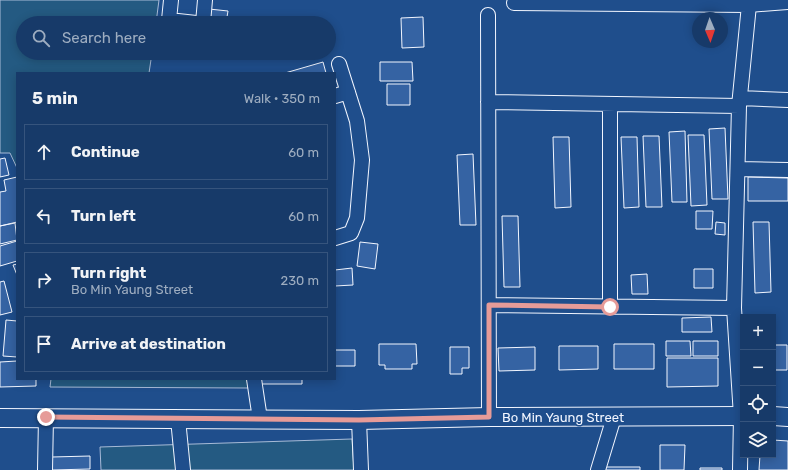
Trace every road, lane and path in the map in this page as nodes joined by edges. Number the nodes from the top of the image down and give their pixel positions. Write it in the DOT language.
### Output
graph roads {
  1 [pos="171,0"];
  2 [pos="205,0"];
  3 [pos="788,2"];
  4 [pos="514,3"];
  5 [pos="749,5"];
  6 [pos="488,15"];
  7 [pos="169,16"];
  8 [pos="204,16"];
  9 [pos="339,64"];
  10 [pos="341,94"];
  11 [pos="788,100"];
  12 [pos="488,102"];
  13 [pos="739,102"];
  14 [pos="610,104"];
  15 [pos="738,169"];
  16 [pos="788,170"];
  17 [pos="336,238"];
  18 [pos="489,305"];
  19 [pos="610,307"];
  20 [pos="734,308"];
  21 [pos="254,380"];
  22 [pos="740,389"];
  23 [pos="740,416"];
  24 [pos="776,416"];
  25 [pos="46,417"];
  26 [pos="489,417"];
  27 [pos="614,417"];
  28 [pos="788,417"];
  29 [pos="0,418"];
  30 [pos="178,419"];
  31 [pos="260,419"];
  32 [pos="359,420"];
  33 [pos="742,422"];
  34 [pos="45,470"];
  35 [pos="183,470"];
  36 [pos="361,470"];
  37 [pos="598,470"];
  38 [pos="740,470"];
  1 -- 7 [label="street"];
  2 -- 8 [label="street"];
  3 -- 5 [label="street"];
  4 -- 5 [label="street"];
  5 -- 13 [label="street"];
  6 -- 12 [label="street"];
  9 -- 10 [label="street"];
  10 -- 17 [label="street"];
  11 -- 13 [label="street"];
  12 -- 14 [label="street"];
  12 -- 18 [label="street"];
  13 -- 14 [label="street"];
  13 -- 15 [label="street"];
  14 -- 19 [label="street"];
  15 -- 16 [label="street"];
  15 -- 20 [label="street"];
  18 -- 19 [label="street"];
  18 -- 26 [label="street"];
  19 -- 20 [label="street"];
  20 -- 22 [label="street"];
  21 -- 31 [label="street"];
  23 -- 27 [label="main road, Bo Min Yaung Street"];
  24 -- 28 [label="main road"];
  25 -- 29 [label="main road, Bo Min Yaung Street"];
  25 -- 30 [label="main road, Bo Min Yaung Street"];
  25 -- 34 [label="street"];
  26 -- 27 [label="main road, Bo Min Yaung Street"];
  26 -- 32 [label="main road, Bo Min Yaung Street"];
  27 -- 37 [label="street"];
  30 -- 31 [label="main road, Bo Min Yaung Street"];
  30 -- 35 [label="street"];
  31 -- 32 [label="main road, Bo Min Yaung Street"];
  32 -- 36 [label="street"];
  33 -- 38 [label="street"];
}
